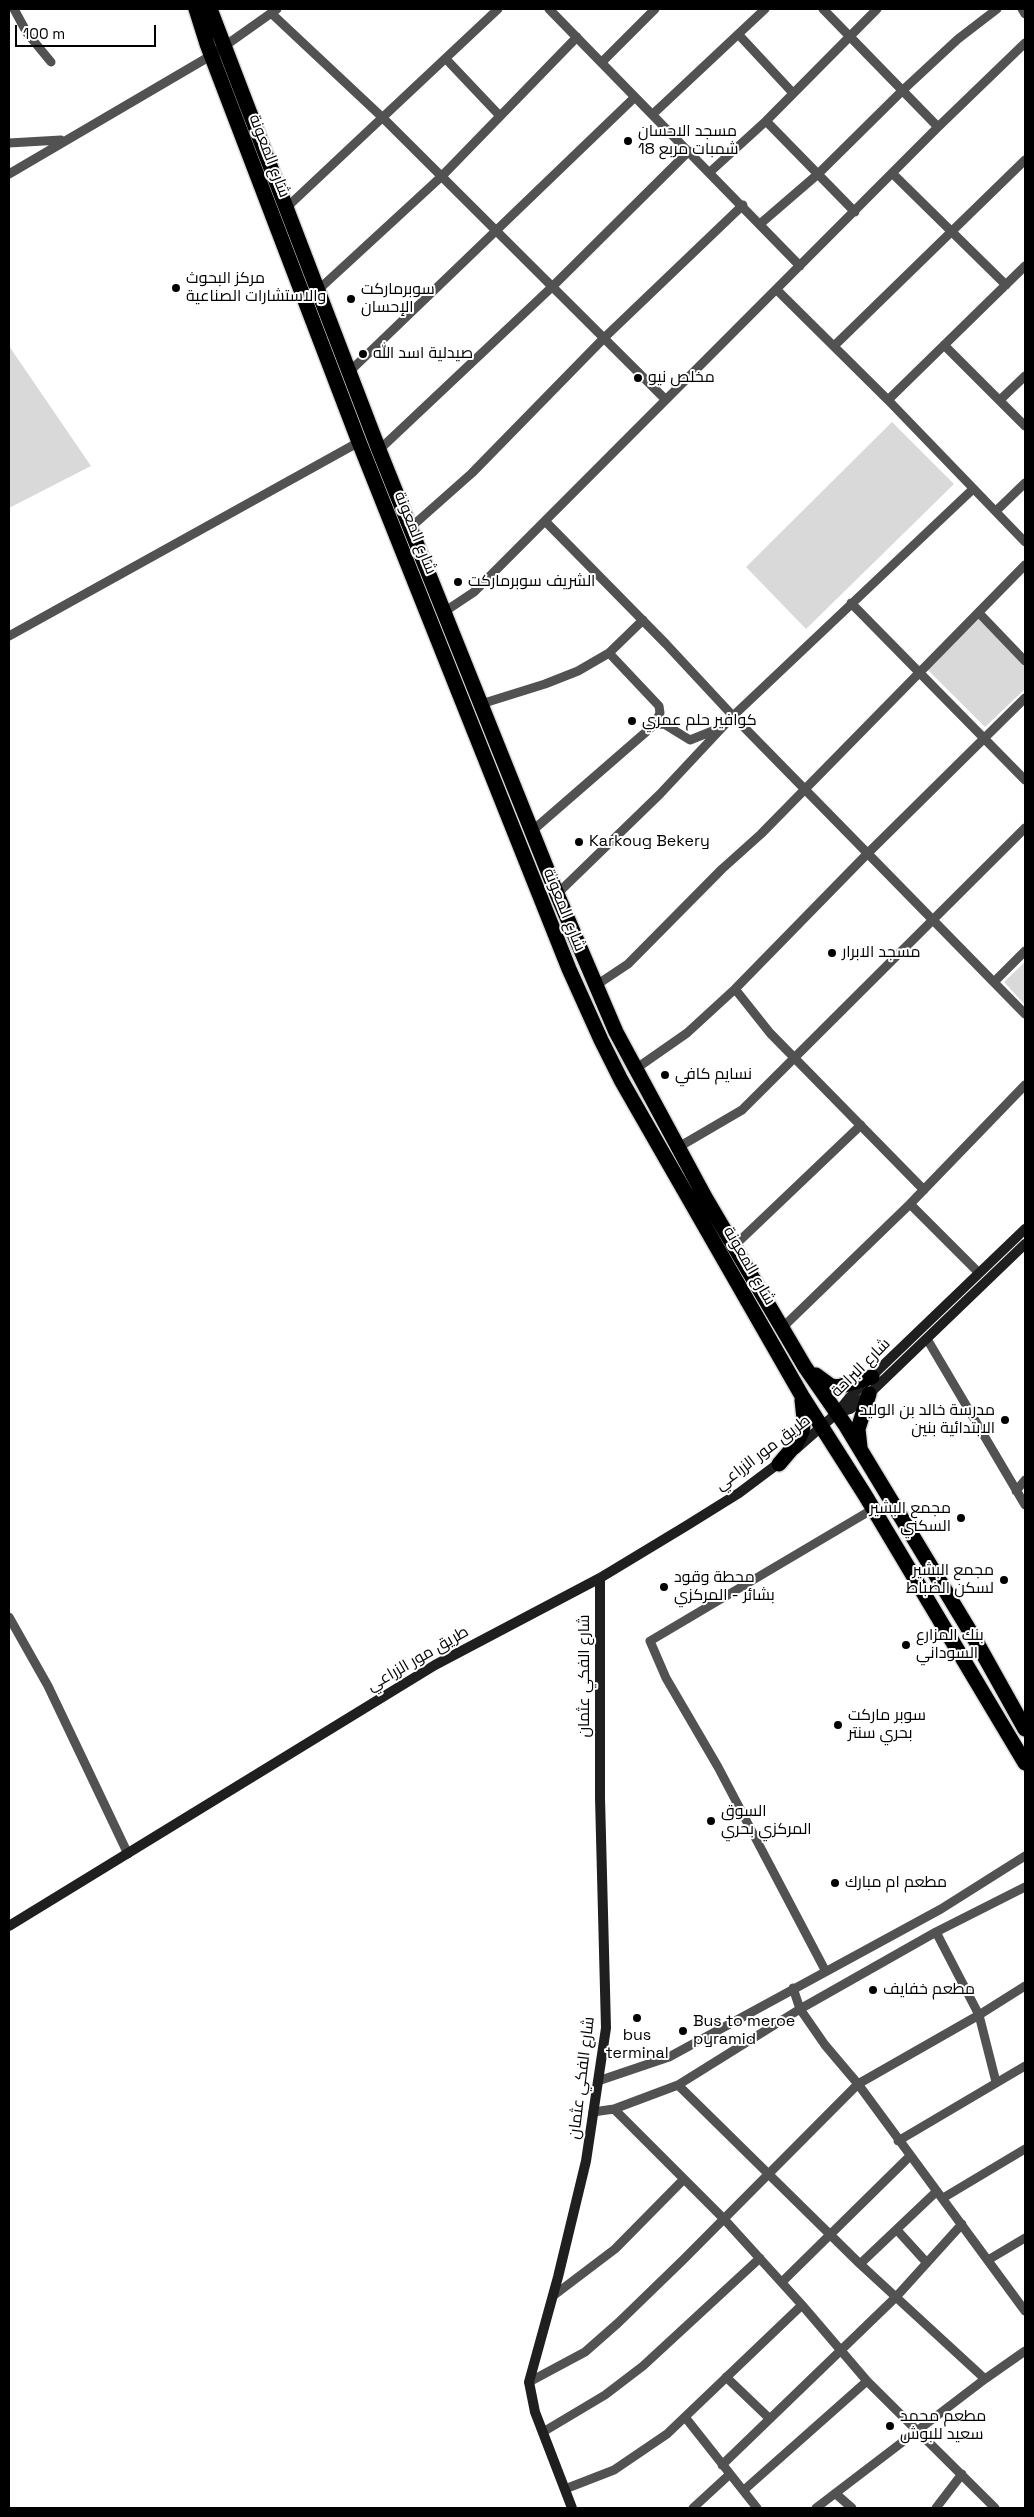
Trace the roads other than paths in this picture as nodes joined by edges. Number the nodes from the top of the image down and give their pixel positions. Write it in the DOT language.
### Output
graph roads {
  1 [pos="14,9"];
  2 [pos="196,9"];
  3 [pos="210,9"];
  4 [pos="498,9"];
  5 [pos="549,9"];
  6 [pos="655,9"];
  7 [pos="765,9"];
  8 [pos="823,9"];
  9 [pos="877,9"];
  10 [pos="997,9"];
  11 [pos="1022,9"];
  12 [pos="274,11"];
  13 [pos="1025,14"];
  14 [pos="739,35"];
  15 [pos="849,35"];
  16 [pos="577,37"];
  17 [pos="1025,43"];
  18 [pos="218,50"];
  19 [pos="446,59"];
  20 [pos="51,62"];
  21 [pos="602,62"];
  22 [pos="903,90"];
  23 [pos="792,92"];
  24 [pos="635,96"];
  25 [pos="653,114"];
  26 [pos="500,116"];
  27 [pos="383,118"];
  28 [pos="766,121"];
  29 [pos="938,127"];
  30 [pos="64,140"];
  31 [pos="9,143"];
  32 [pos="690,151"];
  33 [pos="1025,160"];
  34 [pos="710,172"];
  35 [pos="892,173"];
  36 [pos="9,174"];
  37 [pos="818,174"];
  38 [pos="442,176"];
  39 [pos="743,205"];
  40 [pos="286,209"];
  41 [pos="855,212"];
  42 [pos="760,224"];
  43 [pos="496,232"];
  44 [pos="950,232"];
  45 [pos="800,266"];
  46 [pos="1025,266"];
  47 [pos="1006,285"];
  48 [pos="553,286"];
  49 [pos="777,290"];
  50 [pos="317,291"];
  51 [pos="604,338"];
  52 [pos="944,345"];
  53 [pos="834,346"];
  54 [pos="349,372"];
  55 [pos="1025,376"];
  56 [pos="665,399"];
  57 [pos="1001,399"];
  58 [pos="888,400"];
  59 [pos="1025,426"];
  60 [pos="359,442"];
  61 [pos="379,450"];
  62 [pos="1025,483"];
  63 [pos="973,488"];
  64 [pos="996,511"];
  65 [pos="545,521"];
  66 [pos="410,528"];
  67 [pos="1025,542"];
  68 [pos="1025,565"];
  69 [pos="851,603"];
  70 [pos="444,612"];
  71 [pos="979,613"];
  72 [pos="642,620"];
  73 [pos="9,636"];
  74 [pos="608,653"];
  75 [pos="1025,661"];
  76 [pos="920,672"];
  77 [pos="1025,698"];
  78 [pos="481,704"];
  79 [pos="733,716"];
  80 [pos="654,725"];
  81 [pos="722,728"];
  82 [pos="985,737"];
  83 [pos="1025,780"];
  84 [pos="804,789"];
  85 [pos="1025,828"];
  86 [pos="532,831"];
  87 [pos="868,853"];
  88 [pos="557,894"];
  89 [pos="934,920"];
  90 [pos="1025,951"];
  91 [pos="994,981"];
  92 [pos="595,986"];
  93 [pos="735,989"];
  94 [pos="1025,1014"];
  95 [pos="796,1058"];
  96 [pos="634,1070"];
  97 [pos="1025,1085"];
  98 [pos="861,1125"];
  99 [pos="677,1148"];
  100 [pos="924,1190"];
  101 [pos="910,1204"];
  102 [pos="1025,1229"];
  103 [pos="1025,1244"];
  104 [pos="734,1246"];
  105 [pos="980,1273"];
  106 [pos="782,1328"];
  107 [pos="927,1339"];
  108 [pos="806,1368"];
  109 [pos="872,1377"];
  110 [pos="870,1394"];
  111 [pos="802,1396"];
  112 [pos="837,1414"];
  113 [pos="822,1428"];
  114 [pos="861,1453"];
  115 [pos="779,1464"];
  116 [pos="1025,1480"];
  117 [pos="1016,1491"];
  118 [pos="1025,1505"];
  119 [pos="874,1510"];
  120 [pos="600,1578"];
  121 [pos="9,1617"];
  122 [pos="1025,1729"];
  123 [pos="1025,1763"];
  124 [pos="128,1854"];
  125 [pos="1025,1856"];
  126 [pos="1025,1887"];
  127 [pos="9,1926"];
  128 [pos="936,1932"];
  129 [pos="825,1970"];
  130 [pos="1025,1986"];
  131 [pos="793,1988"];
  132 [pos="800,2009"];
  133 [pos="979,2015"];
  134 [pos="1025,2066"];
  135 [pos="598,2081"];
  136 [pos="996,2082"];
  137 [pos="678,2084"];
  138 [pos="858,2084"];
  139 [pos="614,2109"];
  140 [pos="593,2112"];
  141 [pos="898,2141"];
  142 [pos="1025,2149"];
  143 [pos="910,2156"];
  144 [pos="768,2175"];
  145 [pos="684,2179"];
  146 [pos="940,2194"];
  147 [pos="724,2219"];
  148 [pos="962,2224"];
  149 [pos="897,2230"];
  150 [pos="830,2234"];
  151 [pos="1025,2238"];
  152 [pos="760,2258"];
  153 [pos="988,2260"];
  154 [pos="927,2263"];
  155 [pos="860,2264"];
  156 [pos="782,2282"];
  157 [pos="553,2296"];
  158 [pos="896,2297"];
  159 [pos="802,2305"];
  160 [pos="1025,2311"];
  161 [pos="840,2349"];
  162 [pos="1025,2351"];
  163 [pos="726,2377"];
  164 [pos="985,2379"];
  165 [pos="867,2381"];
  166 [pos="529,2382"];
  167 [pos="685,2417"];
  168 [pos="770,2419"];
  169 [pos="918,2431"];
  170 [pos="543,2432"];
  171 [pos="722,2464"];
  172 [pos="730,2474"];
  173 [pos="962,2474"];
  174 [pos="565,2489"];
  175 [pos="744,2490"];
  176 [pos="836,2494"];
  177 [pos="572,2508"];
  178 [pos="693,2508"];
  179 [pos="757,2508"];
  180 [pos="816,2508"];
  181 [pos="852,2508"];
  182 [pos="936,2508"];
  183 [pos="995,2508"];
  1 -- 20 [label="street"];
  2 -- 18 [label="highway, شارع المعونة"];
  3 -- 18 [label="highway, شارع المعونة"];
  4 -- 19 [label="street"];
  5 -- 16 [label="street"];
  6 -- 21 [label="street"];
  7 -- 14 [label="street"];
  8 -- 15 [label="street"];
  9 -- 15 [label="street"];
  10 -- 22 [label="street"];
  11 -- 13 [label="street"];
  12 -- 18 [label="street"];
  12 -- 27 [label="street"];
  14 -- 23 [label="street"];
  14 -- 25 [label="street"];
  15 -- 22 [label="street"];
  15 -- 23 [label="street"];
  16 -- 21 [label="street"];
  16 -- 26 [label="street"];
  17 -- 29 [label="street"];
  18 -- 30 [label="street"];
  18 -- 40 [label="highway, شارع المعونة"];
  18 -- 60 [label="highway, شارع المعونة"];
  19 -- 26 [label="street"];
  19 -- 27 [label="street"];
  21 -- 24 [label="street"];
  22 -- 29 [label="street"];
  22 -- 37 [label="street"];
  23 -- 28 [label="street"];
  24 -- 25 [label="street"];
  24 -- 43 [label="street"];
  25 -- 32 [label="street"];
  26 -- 38 [label="street"];
  27 -- 38 [label="street"];
  27 -- 40 [label="street"];
  28 -- 34 [label="street"];
  28 -- 37 [label="street"];
  29 -- 35 [label="street"];
  30 -- 31 [label="street"];
  30 -- 36 [label="street"];
  32 -- 34 [label="street"];
  32 -- 48 [label="street"];
  33 -- 44 [label="street"];
  34 -- 39 [label="street"];
  35 -- 41 [label="street"];
  35 -- 44 [label="street"];
  37 -- 41 [label="street"];
  37 -- 42 [label="street"];
  38 -- 43 [label="street"];
  38 -- 50 [label="street"];
  39 -- 42 [label="street"];
  39 -- 51 [label="street"];
  40 -- 50 [label="highway, شارع المعونة"];
  41 -- 45 [label="street"];
  42 -- 45 [label="street"];
  43 -- 48 [label="street"];
  43 -- 54 [label="street"];
  44 -- 47 [label="street"];
  44 -- 53 [label="street"];
  45 -- 49 [label="street"];
  46 -- 47 [label="street"];
  47 -- 52 [label="street"];
  48 -- 51 [label="street"];
  48 -- 61 [label="street"];
  49 -- 53 [label="street"];
  49 -- 56 [label="street"];
  50 -- 54 [label="highway, شارع المعونة"];
  51 -- 56 [label="street"];
  51 -- 66 [label="street"];
  52 -- 57 [label="street"];
  52 -- 58 [label="street"];
  53 -- 58 [label="street"];
  54 -- 61 [label="highway, شارع المعونة"];
  55 -- 57 [label="street"];
  56 -- 65 [label="street"];
  57 -- 59 [label="street"];
  58 -- 63 [label="street"];
  60 -- 73 [label="street"];
  60 -- 111 [label="highway, شارع المعونة"];
  61 -- 66 [label="highway, شارع المعونة"];
  62 -- 64 [label="street"];
  63 -- 64 [label="street"];
  63 -- 69 [label="street"];
  64 -- 67 [label="street"];
  65 -- 70 [label="street"];
  65 -- 72 [label="street"];
  66 -- 70 [label="highway, شارع المعونة"];
  68 -- 71 [label="street"];
  69 -- 76 [label="street"];
  69 -- 79 [label="street"];
  70 -- 78 [label="highway, شارع المعونة"];
  71 -- 75 [label="street"];
  71 -- 76 [label="street"];
  72 -- 74 [label="street"];
  72 -- 79 [label="street"];
  74 -- 78 [label="street"];
  74 -- 80 [label="street"];
  76 -- 82 [label="street"];
  76 -- 84 [label="street"];
  77 -- 82 [label="street"];
  78 -- 86 [label="highway, شارع المعونة"];
  79 -- 81 [label="street"];
  79 -- 84 [label="street"];
  80 -- 81 [label="street"];
  80 -- 86 [label="street"];
  81 -- 88 [label="street"];
  82 -- 83 [label="street"];
  82 -- 87 [label="street"];
  84 -- 87 [label="street"];
  84 -- 92 [label="street"];
  85 -- 89 [label="street"];
  86 -- 88 [label="highway, شارع المعونة"];
  87 -- 89 [label="street"];
  87 -- 93 [label="street"];
  88 -- 92 [label="highway, شارع المعونة"];
  89 -- 91 [label="street"];
  89 -- 95 [label="street"];
  90 -- 91 [label="street"];
  91 -- 94 [label="street"];
  92 -- 96 [label="highway, شارع المعونة"];
  93 -- 95 [label="street"];
  93 -- 96 [label="street"];
  95 -- 98 [label="street"];
  95 -- 99 [label="street"];
  96 -- 99 [label="highway, شارع المعونة"];
  97 -- 100 [label="street"];
  98 -- 100 [label="street"];
  98 -- 104 [label="street"];
  99 -- 104 [label="highway, شارع المعونة"];
  100 -- 101 [label="street"];
  101 -- 105 [label="street"];
  101 -- 106 [label="street"];
  102 -- 105 [label="street, شارع البراحة"];
  103 -- 107 [label="street, شارع البراحة"];
  104 -- 106 [label="highway, شارع المعونة"];
  105 -- 109 [label="street, شارع البراحة"];
  106 -- 108 [label="highway, شارع المعونة"];
  107 -- 110 [label="street, شارع البراحة"];
  107 -- 117 [label="street"];
  108 -- 109 [label="highway"];
  108 -- 112 [label="highway, شارع المعونة"];
  109 -- 112 [label="street, شارع البراحة"];
  110 -- 112 [label="street, شارع البراحة"];
  110 -- 114 [label="highway"];
  111 -- 113 [label="highway, شارع المعونة"];
  111 -- 115 [label="highway"];
  112 -- 113 [label="street, طريق مور الزراعي"];
  112 -- 114 [label="highway, شارع المعونة"];
  113 -- 115 [label="street, طريق مور الزراعي"];
  113 -- 119 [label="highway, شارع المعونة"];
  114 -- 122 [label="highway, شارع المعونة"];
  115 -- 120 [label="street, طريق مور الزراعي"];
  116 -- 117 [label="street"];
  117 -- 118 [label="street"];
  119 -- 123 [label="highway, شارع المعونة"];
  119 -- 129 [label="street"];
  120 -- 124 [label="street, طريق مور الزراعي"];
  120 -- 135 [label="street, شارع الفكي عثمان"];
  121 -- 124 [label="street"];
  124 -- 127 [label="street, طريق مور الزراعي"];
  125 -- 129 [label="street"];
  126 -- 128 [label="street"];
  128 -- 132 [label="street"];
  128 -- 133 [label="street"];
  129 -- 131 [label="street"];
  130 -- 133 [label="street"];
  131 -- 132 [label="street"];
  131 -- 135 [label="street"];
  132 -- 137 [label="street"];
  132 -- 138 [label="street"];
  133 -- 136 [label="street"];
  133 -- 138 [label="street"];
  134 -- 136 [label="street"];
  135 -- 140 [label="street, شارع الفكي عثمان"];
  136 -- 141 [label="street"];
  137 -- 139 [label="street"];
  137 -- 144 [label="street"];
  138 -- 141 [label="street"];
  138 -- 144 [label="street"];
  139 -- 140 [label="street"];
  139 -- 145 [label="street"];
  140 -- 157 [label="street, شارع الفكي عثمان"];
  141 -- 143 [label="street"];
  142 -- 146 [label="street"];
  143 -- 146 [label="street"];
  143 -- 150 [label="street"];
  144 -- 147 [label="street"];
  144 -- 150 [label="street"];
  145 -- 147 [label="street"];
  145 -- 157 [label="street"];
  146 -- 148 [label="street"];
  146 -- 149 [label="street"];
  147 -- 152 [label="street"];
  147 -- 166 [label="street"];
  148 -- 153 [label="street"];
  148 -- 154 [label="street"];
  149 -- 154 [label="street"];
  149 -- 155 [label="street"];
  150 -- 155 [label="street"];
  150 -- 156 [label="street"];
  151 -- 153 [label="street"];
  152 -- 156 [label="street"];
  152 -- 170 [label="street"];
  153 -- 160 [label="street"];
  154 -- 158 [label="street"];
  155 -- 158 [label="street"];
  156 -- 159 [label="street"];
  157 -- 166 [label="street, شارع الفكي عثمان"];
  158 -- 161 [label="street"];
  158 -- 164 [label="street"];
  159 -- 161 [label="street"];
  159 -- 163 [label="street"];
  161 -- 165 [label="street"];
  161 -- 168 [label="street"];
  162 -- 164 [label="street"];
  163 -- 167 [label="street"];
  163 -- 168 [label="street"];
  164 -- 169 [label="street"];
  165 -- 169 [label="street"];
  165 -- 175 [label="street"];
  166 -- 170 [label="street, شارع الفكي عثمان"];
  167 -- 171 [label="street"];
  167 -- 174 [label="street"];
  168 -- 171 [label="street"];
  169 -- 173 [label="street"];
  169 -- 176 [label="street"];
  170 -- 174 [label="street, شارع الفكي عثمان"];
  171 -- 172 [label="street"];
  172 -- 175 [label="street"];
  172 -- 178 [label="street"];
  173 -- 182 [label="street"];
  173 -- 183 [label="street"];
  174 -- 177 [label="street, شارع الفكي عثمان"];
  175 -- 179 [label="street"];
  176 -- 180 [label="street"];
  176 -- 181 [label="street"];
}
